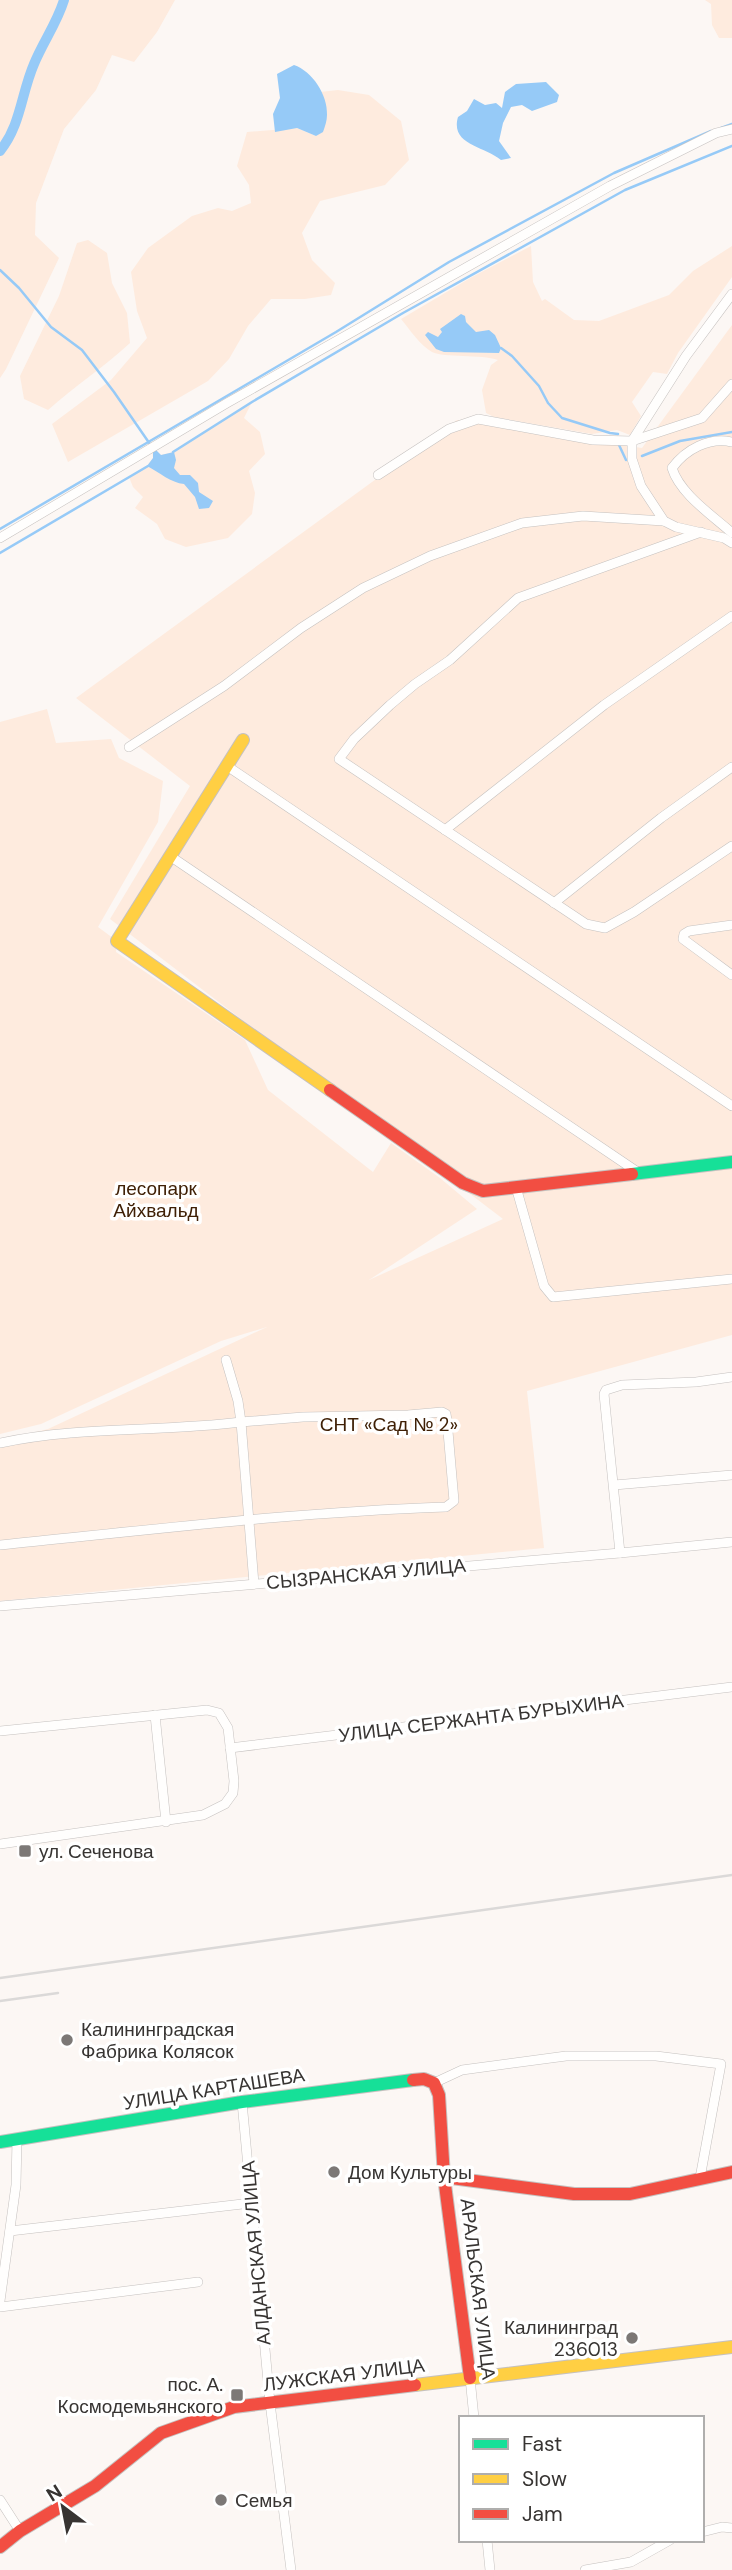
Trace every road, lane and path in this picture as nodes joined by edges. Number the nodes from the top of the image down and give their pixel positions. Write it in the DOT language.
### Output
graph roads {
  1 [pos="732,129"];
  2 [pos="732,294"];
  3 [pos="732,384"];
  4 [pos="632,440"];
  5 [pos="732,442"];
  6 [pos="378,475"];
  7 [pos="664,521"];
  8 [pos="701,531"];
  9 [pos="732,533"];
  10 [pos="0,538"];
  11 [pos="732,543"];
  12 [pos="732,616"];
  13 [pos="243,740"];
  14 [pos="129,747"];
  15 [pos="227,766"];
  16 [pos="732,767"];
  17 [pos="445,830"];
  18 [pos="732,846"];
  19 [pos="170,856"];
  20 [pos="554,903"];
  21 [pos="732,925"];
  22 [pos="732,975"];
  23 [pos="732,1106"];
  24 [pos="732,1162"];
  25 [pos="639,1172"];
  26 [pos="516,1187"];
  27 [pos="732,1279"];
  28 [pos="226,1360"];
  29 [pos="732,1377"];
  30 [pos="241,1422"];
  31 [pos="0,1443"];
  32 [pos="732,1475"];
  33 [pos="614,1485"];
  34 [pos="248,1521"];
  35 [pos="732,1542"];
  36 [pos="0,1545"];
  37 [pos="620,1553"];
  38 [pos="254,1584"];
  39 [pos="0,1606"];
  40 [pos="732,1687"];
  41 [pos="155,1715"];
  42 [pos="0,1731"];
  43 [pos="230,1748"];
  44 [pos="166,1822"];
  45 [pos="0,1844"];
  46 [pos="434,2083"];
  47 [pos="242,2102"];
  48 [pos="17,2139"];
  49 [pos="0,2142"];
  50 [pos="732,2172"];
  51 [pos="444,2177"];
  52 [pos="700,2178"];
  53 [pos="251,2203"];
  54 [pos="10,2231"];
  55 [pos="198,2283"];
  56 [pos="0,2301"];
  57 [pos="0,2307"];
  58 [pos="732,2347"];
  59 [pos="470,2378"];
  60 [pos="270,2403"];
  61 [pos="474,2416"];
  62 [pos="0,2500"];
  63 [pos="732,2528"];
  64 [pos="20,2531"];
  65 [pos="704,2532"];
  66 [pos="487,2542"];
  67 [pos="666,2542"];
  68 [pos="0,2547"];
  69 [pos="291,2570"];
  70 [pos="490,2570"];
  71 [pos="585,2570"];
  1 -- 10 [label="street"];
  2 -- 4 [label="street"];
  3 -- 4 [label="street"];
  4 -- 6 [label="street"];
  4 -- 7 [label="street"];
  5 -- 9 [label="street"];
  7 -- 8 [label="street"];
  7 -- 14 [label="street"];
  8 -- 11 [label="street"];
  8 -- 17 [label="street"];
  12 -- 17 [label="street"];
  13 -- 15 [label="street"];
  15 -- 19 [label="street"];
  15 -- 23 [label="street"];
  16 -- 20 [label="street"];
  17 -- 20 [label="street"];
  18 -- 20 [label="street"];
  19 -- 25 [label="street"];
  19 -- 26 [label="street"];
  21 -- 22 [label="street"];
  24 -- 25 [label="street"];
  25 -- 26 [label="street"];
  26 -- 27 [label="street"];
  28 -- 30 [label="street"];
  29 -- 33 [label="street"];
  30 -- 31 [label="street"];
  30 -- 34 [label="street"];
  30 -- 34 [label="street"];
  32 -- 33 [label="street"];
  33 -- 37 [label="street"];
  34 -- 36 [label="street"];
  34 -- 38 [label="street"];
  35 -- 37 [label="street, СЫЗРАНСКАЯ УЛИЦА"];
  37 -- 38 [label="street, СЫЗРАНСКАЯ УЛИЦА"];
  38 -- 39 [label="street, СЫЗРАНСКАЯ УЛИЦА"];
  40 -- 43 [label="street, УЛИЦА СЕРЖАНТА БУРЫХИНА"];
  41 -- 42 [label="street"];
  41 -- 43 [label="street"];
  41 -- 44 [label="street"];
  43 -- 44 [label="street"];
  44 -- 45 [label="street"];
  46 -- 47 [label="street, УЛИЦА КАРТАШЕВА"];
  46 -- 51 [label="street, АРАЛЬСКАЯ УЛИЦА"];
  46 -- 52 [label="street"];
  47 -- 48 [label="street, УЛИЦА КАРТАШЕВА"];
  47 -- 53 [label="street, АЛДАНСКАЯ УЛИЦА"];
  48 -- 49 [label="street, УЛИЦА КАРТАШЕВА"];
  48 -- 54 [label="street"];
  50 -- 52 [label="street"];
  51 -- 52 [label="street"];
  51 -- 59 [label="street, АРАЛЬСКАЯ УЛИЦА"];
  53 -- 54 [label="street"];
  53 -- 60 [label="street, АЛДАНСКАЯ УЛИЦА"];
  54 -- 56 [label="street"];
  55 -- 57 [label="street"];
  58 -- 59 [label="street, ЛУЖСКАЯ УЛИЦА"];
  59 -- 60 [label="street, ЛУЖСКАЯ УЛИЦА"];
  59 -- 61 [label="street, АРАЛЬСКАЯ УЛИЦА"];
  60 -- 64 [label="street, ЛУЖСКАЯ УЛИЦА"];
  60 -- 69 [label="street, АЛДАНСКАЯ УЛИЦА"];
  62 -- 64 [label="street"];
  63 -- 65 [label="street"];
  64 -- 68 [label="street, ЛУЖСКАЯ УЛИЦА"];
  66 -- 70 [label="street"];
  67 -- 71 [label="street"];
}
